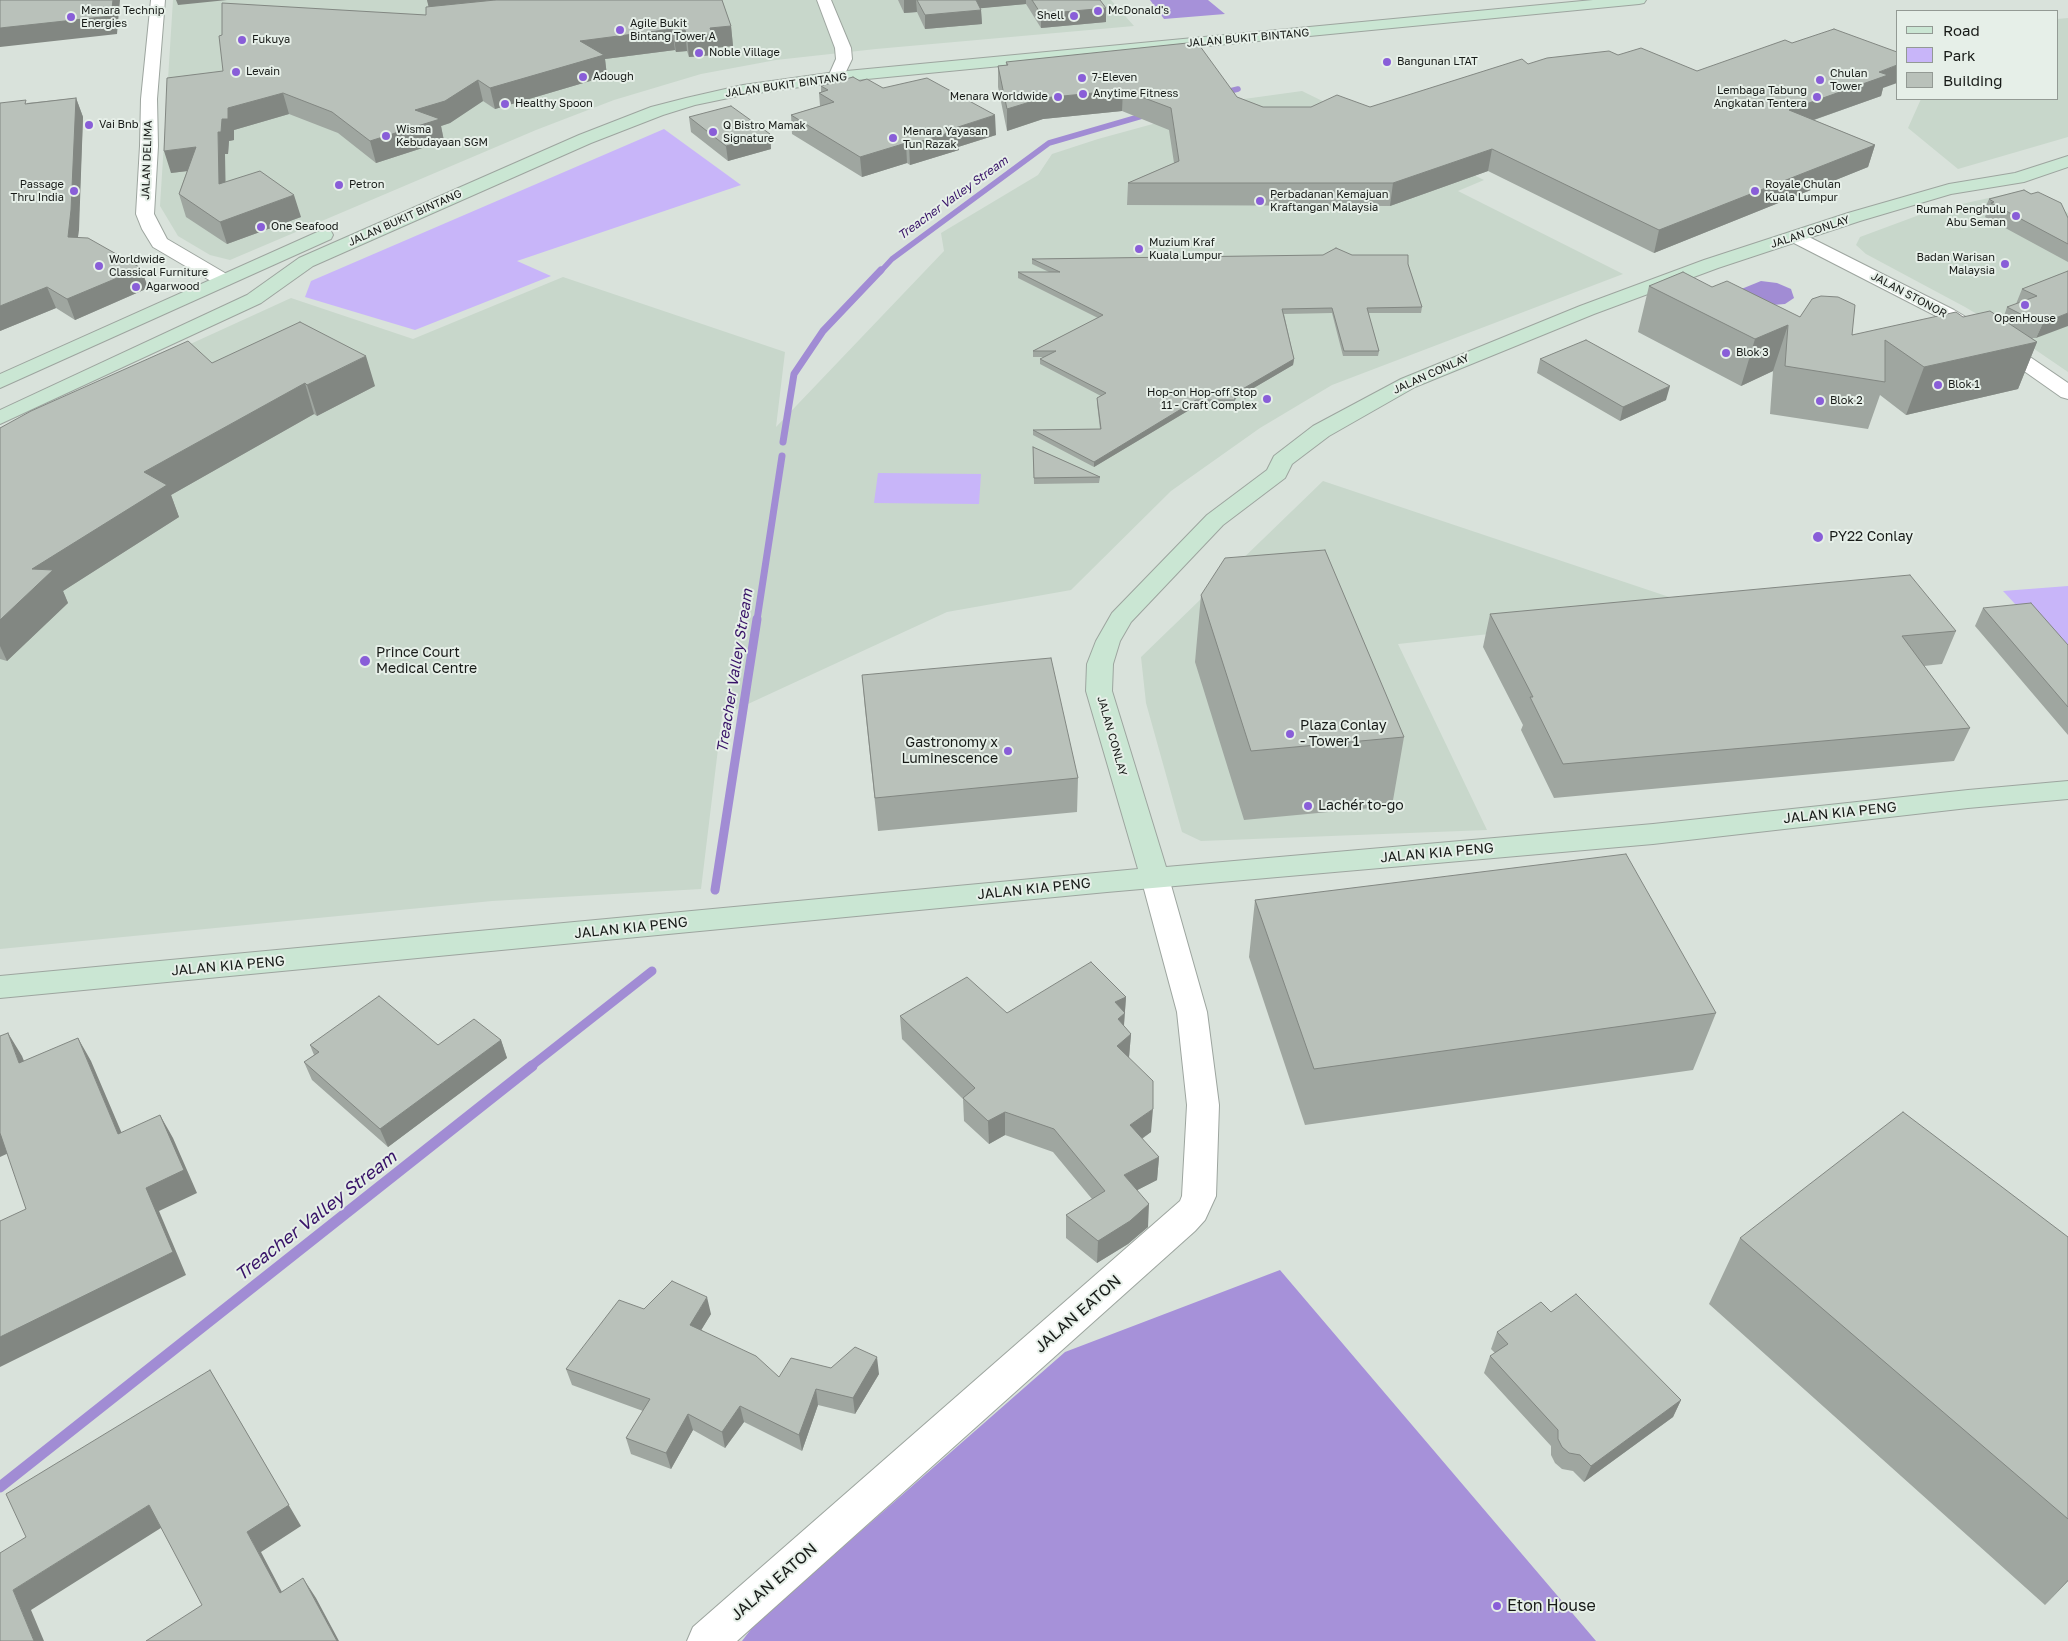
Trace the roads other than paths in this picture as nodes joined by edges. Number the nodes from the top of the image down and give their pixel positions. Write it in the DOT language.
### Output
graph roads {
  1 [pos="158,0"];
  2 [pos="824,0"];
  3 [pos="1480,0"];
  4 [pos="1640,0"];
  5 [pos="1539,9"];
  6 [pos="862,57"];
  7 [pos="844,59"];
  8 [pos="828,62"];
  9 [pos="836,77"];
  10 [pos="2068,161"];
  11 [pos="343,227"];
  12 [pos="1797,237"];
  13 [pos="306,262"];
  14 [pos="223,280"];
  15 [pos="0,382"];
  16 [pos="2068,393"];
  17 [pos="0,398"];
  18 [pos="0,418"];
  19 [pos="2068,790"];
  20 [pos="1155,878"];
  21 [pos="0,987"];
  22 [pos="707,1641"];
  1 -- 14 [label="street, JALAN DELIMA"];
  2 -- 7 [label="street"];
  3 -- 5 [label="street"];
  4 -- 5 [label="street, JALAN BUKIT BINTANG"];
  5 -- 9 [label="street, JALAN BUKIT BINTANG"];
  6 -- 7 [label="street, JALAN BUKIT BINTANG"];
  7 -- 8 [label="street, JALAN BUKIT BINTANG"];
  7 -- 9 [label="street"];
  9 -- 13 [label="street, JALAN BUKIT BINTANG"];
  10 -- 12 [label="street, JALAN CONLAY"];
  11 -- 14 [label="street, JALAN BUKIT BINTANG"];
  12 -- 16 [label="street, JALAN STONOR"];
  12 -- 20 [label="street, JALAN CONLAY"];
  13 -- 17 [label="street"];
  13 -- 18 [label="street, JALAN BUKIT BINTANG"];
  14 -- 15 [label="street, JALAN BUKIT BINTANG"];
  19 -- 20 [label="street, JALAN KIA PENG"];
  20 -- 21 [label="street, JALAN KIA PENG"];
  20 -- 22 [label="street, JALAN EATON"];
}
